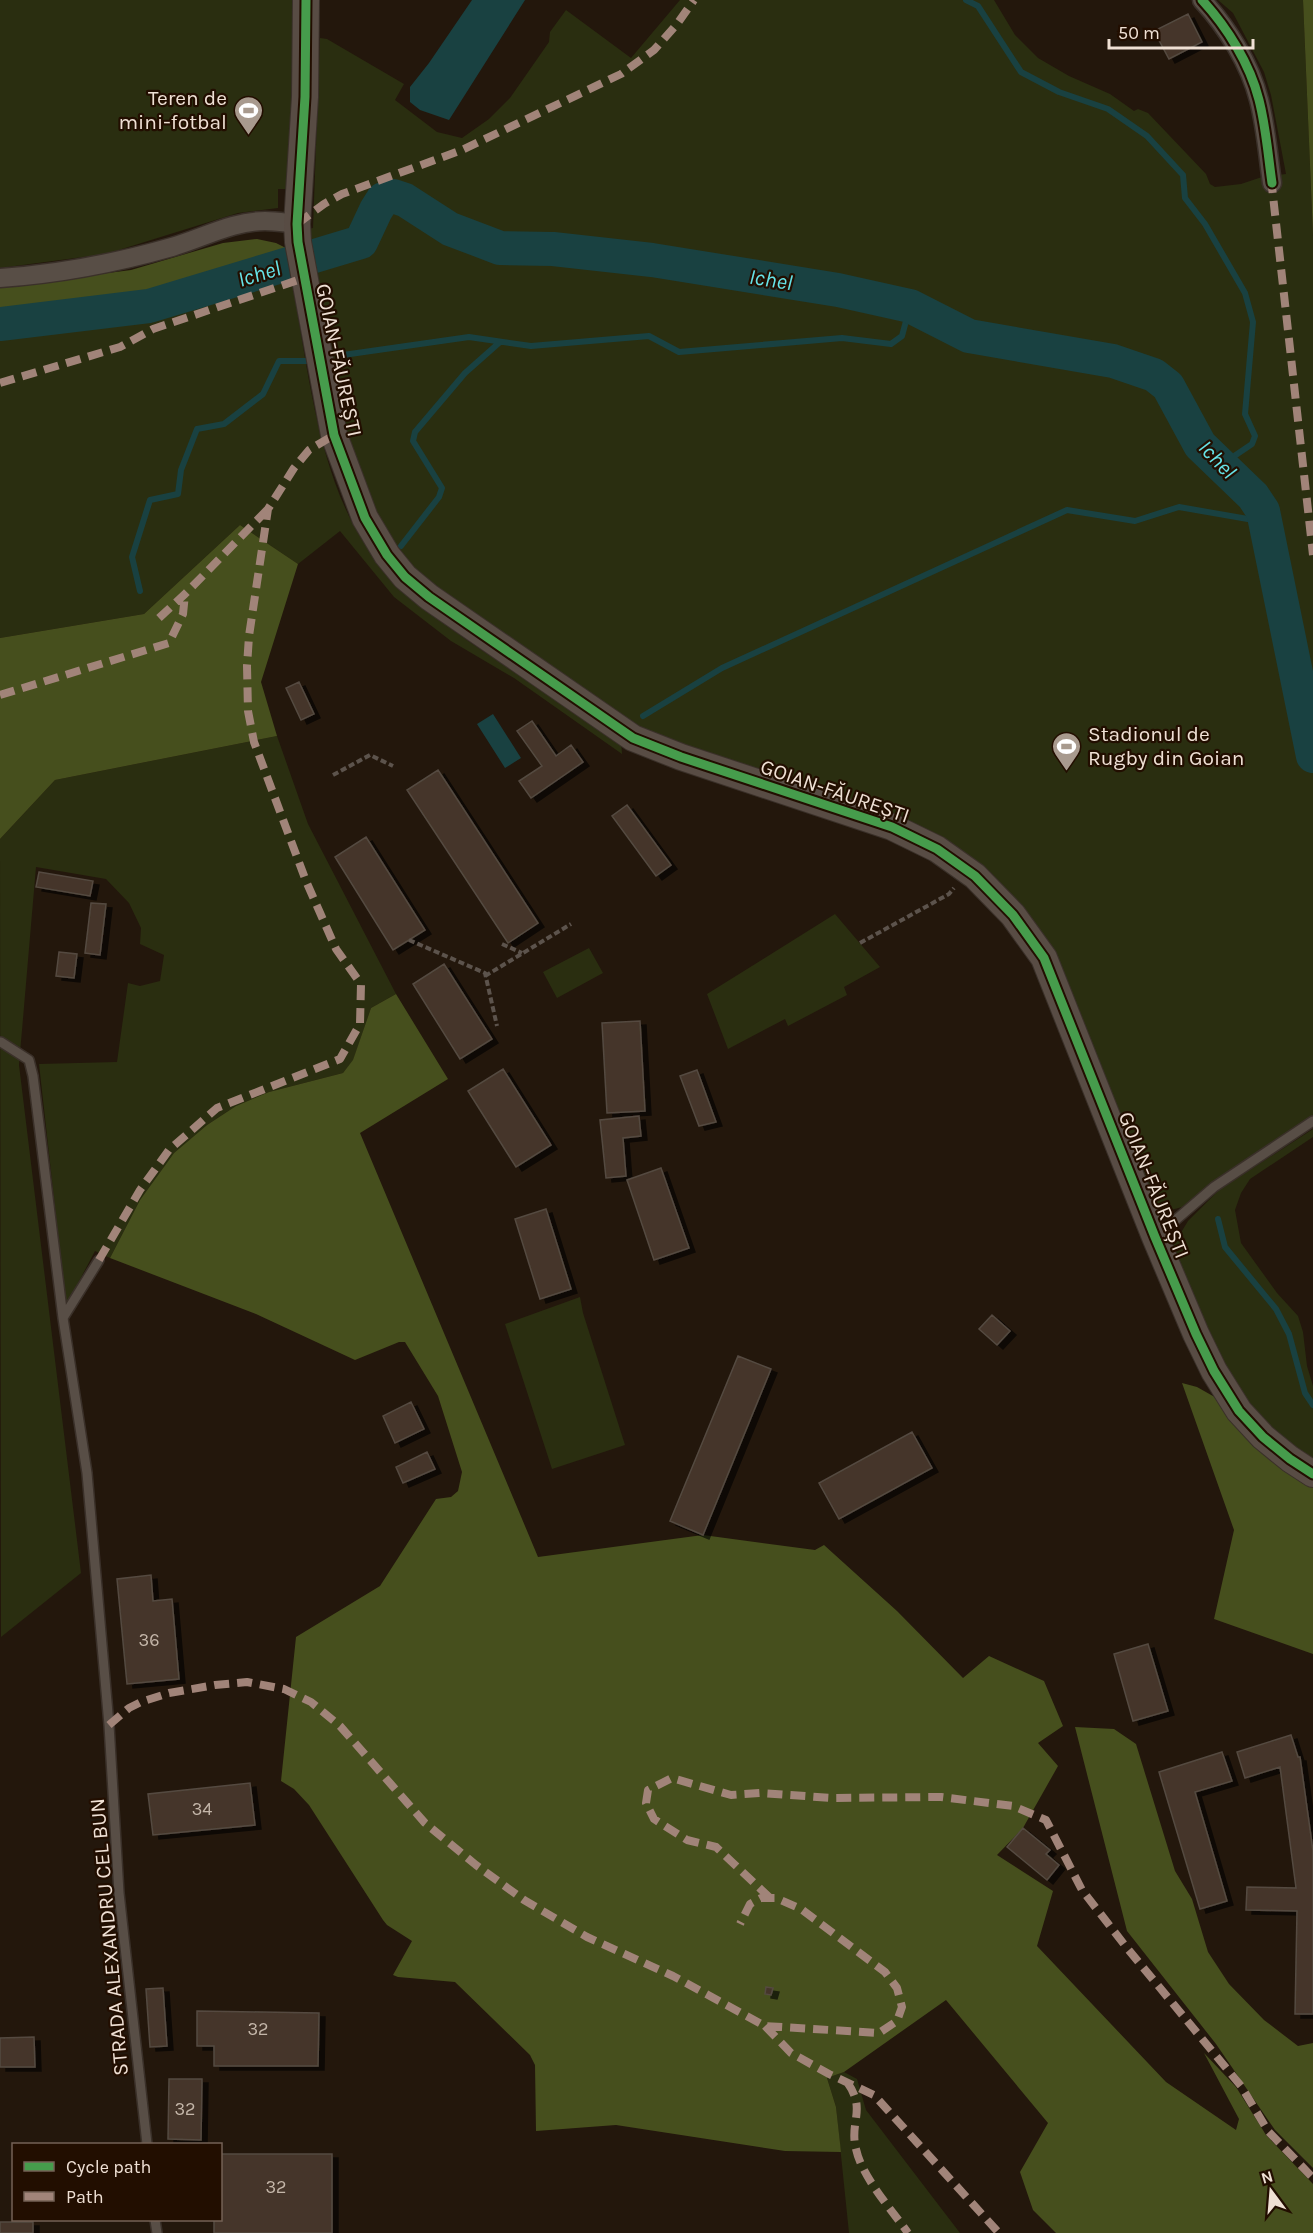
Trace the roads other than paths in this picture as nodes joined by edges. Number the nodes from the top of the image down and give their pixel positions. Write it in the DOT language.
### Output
graph roads {
  1 [pos="306,0"];
  2 [pos="1202,0"];
  3 [pos="1272,183"];
  4 [pos="298,233"];
  5 [pos="0,278"];
  6 [pos="1,1042"];
  7 [pos="1313,1121"];
  8 [pos="1155,1237"];
  9 [pos="99,1260"];
  10 [pos="63,1318"];
  11 [pos="1313,1474"];
  12 [pos="147,2143"];
  1 -- 4 [label="street, GOIAN-FĂUREȘTI"];
  2 -- 3 [label="street"];
  4 -- 5 [label="street"];
  4 -- 8 [label="street, GOIAN-FĂUREȘTI"];
  6 -- 10 [label="lane, STRADA ALEXANDRU CEL BUN"];
  7 -- 8 [label="lane"];
  8 -- 11 [label="street, GOIAN-FĂUREȘTI"];
  9 -- 10 [label="lane"];
  10 -- 12 [label="lane, STRADA ALEXANDRU CEL BUN"];
}
